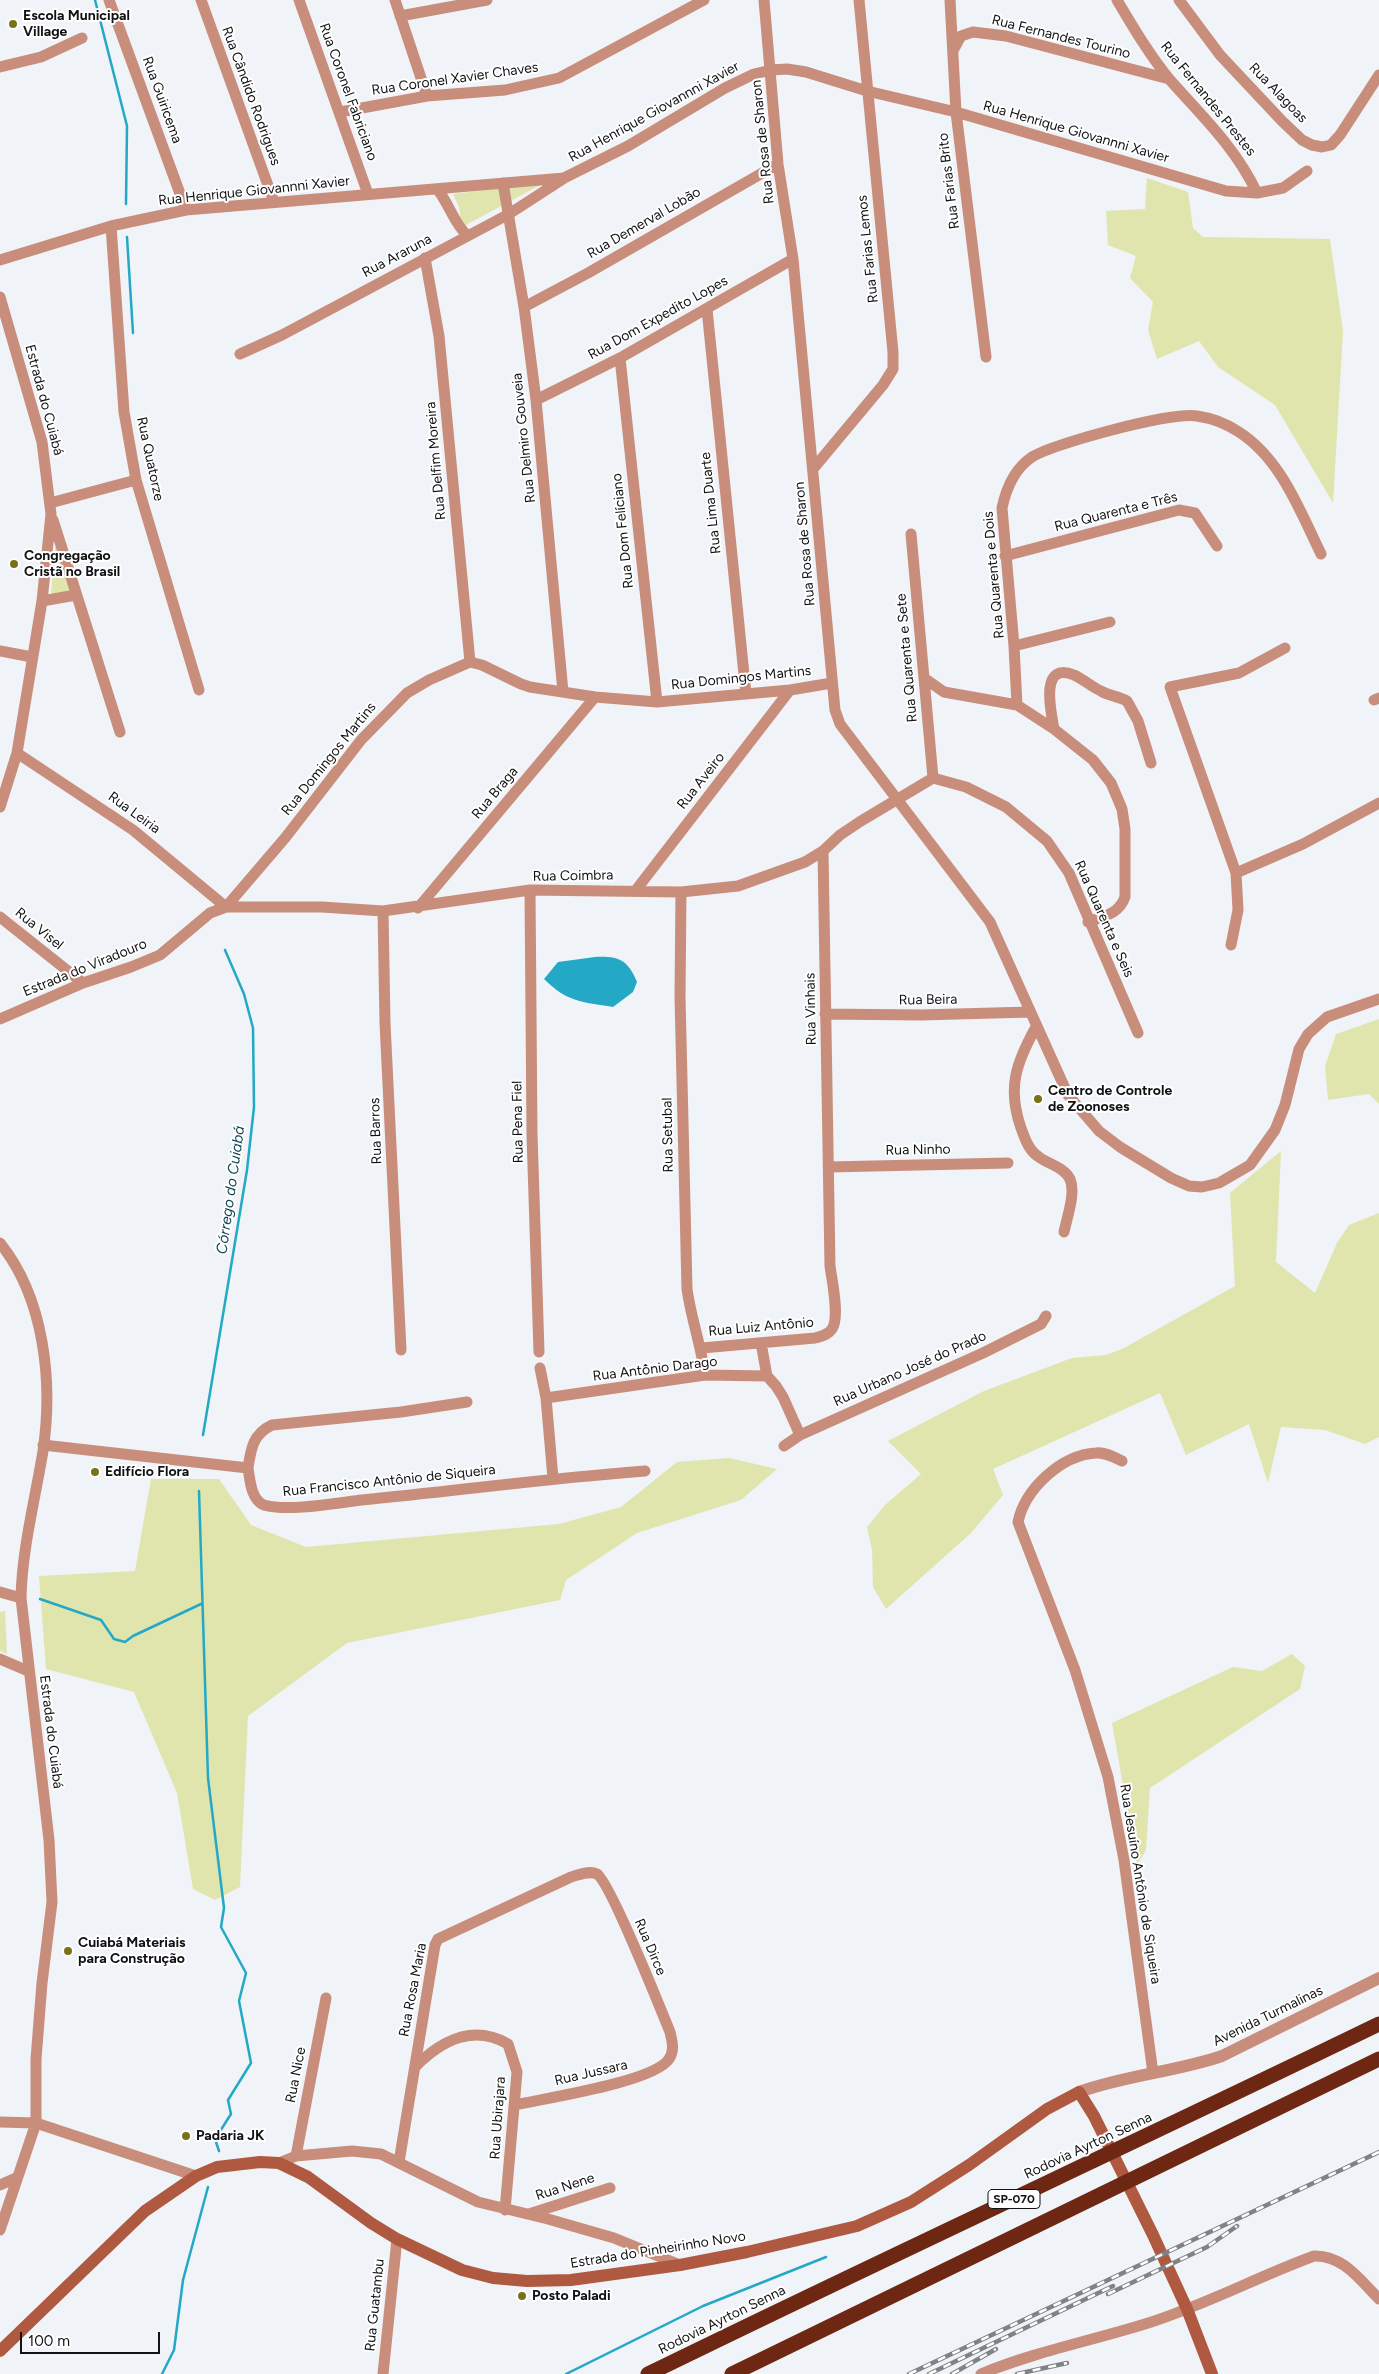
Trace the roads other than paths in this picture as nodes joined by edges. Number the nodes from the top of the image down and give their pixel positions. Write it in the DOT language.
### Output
graph roads {
  1 [pos="109,0"];
  2 [pos="200,0"];
  3 [pos="300,0"];
  4 [pos="394,0"];
  5 [pos="487,0"];
  6 [pos="704,0"];
  7 [pos="764,0"];
  8 [pos="859,0"];
  9 [pos="950,0"];
  10 [pos="1117,0"];
  11 [pos="1178,0"];
  12 [pos="400,16"];
  13 [pos="82,38"];
  14 [pos="954,49"];
  15 [pos="0,67"];
  16 [pos="771,70"];
  17 [pos="1379,75"];
  18 [pos="1169,79"];
  19 [pos="867,91"];
  20 [pos="427,96"];
  21 [pos="340,112"];
  22 [pos="956,112"];
  23 [pos="778,164"];
  24 [pos="1307,171"];
  25 [pos="564,178"];
  26 [pos="504,183"];
  27 [pos="438,190"];
  28 [pos="1256,193"];
  29 [pos="368,194"];
  30 [pos="274,202"];
  31 [pos="186,210"];
  32 [pos="509,214"];
  33 [pos="111,226"];
  34 [pos="467,235"];
  35 [pos="425,258"];
  36 [pos="793,259"];
  37 [pos="0,260"];
  38 [pos="0,297"];
  39 [pos="524,307"];
  40 [pos="707,309"];
  41 [pos="240,354"];
  42 [pos="986,357"];
  43 [pos="620,358"];
  44 [pos="536,400"];
  45 [pos="813,469"];
  46 [pos="136,480"];
  47 [pos="51,509"];
  48 [pos="911,534"];
  49 [pos="1217,546"];
  50 [pos="1321,554"];
  51 [pos="1005,556"];
  52 [pos="76,595"];
  53 [pos="42,601"];
  54 [pos="1110,622"];
  55 [pos="1014,646"];
  56 [pos="1285,648"];
  57 [pos="0,651"];
  58 [pos="32,657"];
  59 [pos="470,662"];
  60 [pos="924,678"];
  61 [pos="832,683"];
  62 [pos="199,690"];
  63 [pos="790,690"];
  64 [pos="563,692"];
  65 [pos="944,692"];
  66 [pos="746,694"];
  67 [pos="595,697"];
  68 [pos="657,702"];
  69 [pos="1017,706"];
  70 [pos="928,714"];
  71 [pos="1054,729"];
  72 [pos="120,732"];
  73 [pos="17,753"];
  74 [pos="1151,763"];
  75 [pos="933,778"];
  76 [pos="898,801"];
  77 [pos="1379,803"];
  78 [pos="0,807"];
  79 [pos="823,851"];
  80 [pos="1236,873"];
  81 [pos="530,890"];
  82 [pos="636,890"];
  83 [pos="681,892"];
  84 [pos="226,907"];
  85 [pos="418,908"];
  86 [pos="383,912"];
  87 [pos="0,917"];
  88 [pos="1088,922"];
  89 [pos="1231,945"];
  90 [pos="83,983"];
  91 [pos="1379,999"];
  92 [pos="1030,1012"];
  93 [pos="826,1014"];
  94 [pos="0,1019"];
  95 [pos="1036,1027"];
  96 [pos="1138,1033"];
  97 [pos="1008,1164"];
  98 [pos="829,1167"];
  99 [pos="1064,1232"];
  100 [pos="0,1243"];
  101 [pos="835,1312"];
  102 [pos="1046,1316"];
  103 [pos="761,1343"];
  104 [pos="702,1348"];
  105 [pos="401,1350"];
  106 [pos="539,1352"];
  107 [pos="540,1368"];
  108 [pos="705,1375"];
  109 [pos="767,1376"];
  110 [pos="546,1398"];
  111 [pos="467,1402"];
  112 [pos="800,1435"];
  113 [pos="44,1445"];
  114 [pos="784,1446"];
  115 [pos="1122,1461"];
  116 [pos="248,1468"];
  117 [pos="645,1472"];
  118 [pos="553,1478"];
  119 [pos="0,1592"];
  120 [pos="21,1598"];
  121 [pos="0,1659"];
  122 [pos="28,1671"];
  123 [pos="571,1877"];
  124 [pos="1379,1978"];
  125 [pos="326,1998"];
  126 [pos="1379,2024"];
  127 [pos="1379,2059"];
  128 [pos="669,2060"];
  129 [pos="415,2067"];
  130 [pos="1153,2072"];
  131 [pos="1079,2092"];
  132 [pos="516,2105"];
  133 [pos="0,2122"];
  134 [pos="36,2123"];
  135 [pos="296,2156"];
  136 [pos="399,2162"];
  137 [pos="279,2163"];
  138 [pos="196,2176"];
  139 [pos="16,2178"];
  140 [pos="0,2185"];
  141 [pos="610,2188"];
  142 [pos="505,2210"];
  143 [pos="529,2214"];
  144 [pos="0,2230"];
  145 [pos="397,2239"];
  146 [pos="680,2265"];
  147 [pos="1379,2299"];
  148 [pos="1187,2309"];
  149 [pos="0,2351"];
  150 [pos="382,2374"];
  151 [pos="648,2374"];
  152 [pos="732,2374"];
  153 [pos="981,2374"];
  154 [pos="1212,2374"];
  1 -- 31 [label="street, Rua Guiricema"];
  2 -- 30 [label="street, Rua Cândido Rodrigues"];
  3 -- 21 [label="street, Rua Coronel Fabriciano"];
  4 -- 12 [label="street"];
  5 -- 12 [label="street"];
  6 -- 20 [label="street, Rua Coronel Xavier Chaves"];
  7 -- 16 [label="street, Rua Rosa de Sharon"];
  8 -- 19 [label="street, Rua Farias Lemos"];
  9 -- 14 [label="street, Rua Farias Brito"];
  10 -- 18 [label="street, Rua Fernandes Prestes"];
  11 -- 17 [label="street, Rua Alagoas"];
  12 -- 20 [label="street"];
  13 -- 15 [label="street"];
  14 -- 18 [label="street, Rua Fernandes Tourino"];
  14 -- 22 [label="street, Rua Farias Brito"];
  16 -- 19 [label="street, Rua Henrique Giovannni Xavier"];
  16 -- 23 [label="street, Rua Rosa de Sharon"];
  16 -- 25 [label="street, Rua Henrique Giovannni Xavier"];
  18 -- 28 [label="street, Rua Fernandes Prestes"];
  19 -- 22 [label="street, Rua Henrique Giovannni Xavier"];
  19 -- 45 [label="street, Rua Farias Lemos"];
  20 -- 21 [label="street, Rua Coronel Xavier Chaves"];
  21 -- 29 [label="street, Rua Coronel Fabriciano"];
  22 -- 28 [label="street, Rua Henrique Giovannni Xavier"];
  22 -- 42 [label="street, Rua Farias Brito"];
  23 -- 36 [label="street, Rua Rosa de Sharon"];
  23 -- 39 [label="street, Rua Demerval Lobão"];
  24 -- 28 [label="street, Rua Henrique Giovannni Xavier"];
  25 -- 26 [label="street, Rua Henrique Giovannni Xavier"];
  25 -- 32 [label="street, Rua Araruna"];
  26 -- 27 [label="street, Rua Henrique Giovannni Xavier"];
  26 -- 32 [label="street, Rua Delmiro Gouveia"];
  27 -- 29 [label="street, Rua Henrique Giovannni Xavier"];
  27 -- 34 [label="street"];
  29 -- 30 [label="street, Rua Henrique Giovannni Xavier"];
  30 -- 31 [label="street, Rua Henrique Giovannni Xavier"];
  31 -- 33 [label="street, Rua Henrique Giovannni Xavier"];
  32 -- 34 [label="street, Rua Araruna"];
  32 -- 39 [label="street, Rua Delmiro Gouveia"];
  33 -- 37 [label="street, Rua Henrique Giovannni Xavier"];
  33 -- 46 [label="street, Rua Quatorze"];
  34 -- 35 [label="street, Rua Araruna"];
  35 -- 41 [label="street, Rua Araruna"];
  35 -- 59 [label="street, Rua Delfim Moreira"];
  36 -- 40 [label="street, Rua Dom Expedito Lopes"];
  36 -- 45 [label="street, Rua Rosa de Sharon"];
  38 -- 47 [label="street, Estrada do Cuiabá"];
  39 -- 44 [label="street, Rua Delmiro Gouveia"];
  40 -- 43 [label="street, Rua Dom Expedito Lopes"];
  40 -- 66 [label="street, Rua Lima Duarte"];
  43 -- 44 [label="street, Rua Dom Expedito Lopes"];
  43 -- 68 [label="street, Rua Dom Felíciano"];
  44 -- 64 [label="street, Rua Delmiro Gouveia"];
  45 -- 61 [label="street, Rua Rosa de Sharon"];
  46 -- 47 [label="street"];
  46 -- 62 [label="street, Rua Quatorze"];
  47 -- 52 [label="street"];
  47 -- 53 [label="street, Estrada do Cuiabá"];
  48 -- 60 [label="street, Rua Quarenta e Sete"];
  49 -- 51 [label="street, Rua Quarenta e Três"];
  50 -- 51 [label="street, Rua Quarenta e Dois"];
  51 -- 55 [label="street, Rua Quarenta e Dois"];
  52 -- 53 [label="street"];
  52 -- 72 [label="street"];
  53 -- 58 [label="street, Estrada do Cuiabá"];
  54 -- 55 [label="street"];
  55 -- 69 [label="street, Rua Quarenta e Dois"];
  56 -- 80 [label="street"];
  57 -- 58 [label="street"];
  58 -- 73 [label="street, Estrada do Cuiabá"];
  59 -- 64 [label="street, Rua Domingos Martins"];
  59 -- 84 [label="street, Rua Domingos Martins"];
  60 -- 65 [label="street"];
  60 -- 70 [label="street, Rua Quarenta e Sete"];
  61 -- 63 [label="street, Rua Domingos Martins"];
  61 -- 76 [label="street, Rua Rosa de Sharon"];
  63 -- 66 [label="street, Rua Domingos Martins"];
  63 -- 82 [label="street, Rua Aveiro"];
  64 -- 67 [label="street, Rua Domingos Martins"];
  65 -- 69 [label="street"];
  65 -- 70 [label="street"];
  66 -- 68 [label="street, Rua Domingos Martins"];
  67 -- 68 [label="street, Rua Domingos Martins"];
  67 -- 85 [label="street, Rua Braga"];
  69 -- 71 [label="street"];
  70 -- 75 [label="street, Rua Quarenta e Sete"];
  71 -- 74 [label="street"];
  71 -- 88 [label="street"];
  73 -- 78 [label="street, Estrada do Cuiabá"];
  73 -- 84 [label="street, Rua Leiria"];
  75 -- 76 [label="street"];
  75 -- 88 [label="street, Rua Quarenta e Seis"];
  76 -- 79 [label="street, Rua Coimbra"];
  76 -- 92 [label="street, Rua Rosa de Sharon"];
  77 -- 80 [label="street"];
  79 -- 83 [label="street, Rua Coimbra"];
  79 -- 93 [label="street, Rua Vinhais"];
  80 -- 89 [label="street"];
  81 -- 82 [label="street, Rua Coimbra"];
  81 -- 85 [label="street, Rua Coimbra"];
  81 -- 106 [label="street, Rua Pena Fiel"];
  82 -- 83 [label="street, Rua Coimbra"];
  83 -- 104 [label="street, Rua Setubal"];
  84 -- 86 [label="street, Rua Coimbra"];
  84 -- 90 [label="street, Estrada do Viradouro"];
  85 -- 86 [label="street, Rua Coimbra"];
  86 -- 105 [label="street, Rua Barros"];
  87 -- 90 [label="street, Rua Visel"];
  88 -- 96 [label="street, Rua Quarenta e Seis"];
  90 -- 94 [label="street, Estrada do Viradouro"];
  91 -- 95 [label="street, Rua Rosa de Sharon"];
  92 -- 93 [label="street, Rua Beira"];
  92 -- 95 [label="street, Rua Rosa de Sharon"];
  93 -- 98 [label="street, Rua Vinhais"];
  95 -- 99 [label="street"];
  97 -- 98 [label="street, Rua Ninho"];
  98 -- 101 [label="street, Rua Vinhais"];
  100 -- 113 [label="street, Estrada do Cuiabá"];
  101 -- 103 [label="street, Rua Luiz Antônio"];
  102 -- 112 [label="street, Rua Urbano José do Prado"];
  103 -- 104 [label="street, Rua Luiz Antônio"];
  103 -- 109 [label="street"];
  104 -- 108 [label="street, Rua Setubal"];
  107 -- 110 [label="street"];
  108 -- 109 [label="street, Rua Antônio Darago"];
  108 -- 110 [label="street, Rua Antônio Darago"];
  109 -- 112 [label="street"];
  110 -- 118 [label="street"];
  111 -- 116 [label="street"];
  112 -- 114 [label="street, Rua Urbano José do Prado"];
  113 -- 116 [label="street"];
  113 -- 120 [label="street, Estrada do Cuiabá"];
  115 -- 130 [label="street, Rua Jesuíno Antônio de Siqueira"];
  116 -- 118 [label="street, Rua Francisco Antônio de Siqueira"];
  117 -- 118 [label="street, Rua Francisco Antônio de Siqueira"];
  119 -- 120 [label="street"];
  120 -- 122 [label="street, Estrada do Cuiabá"];
  121 -- 122 [label="street"];
  122 -- 134 [label="street, Estrada do Cuiabá"];
  123 -- 128 [label="street, Rua Dirce"];
  123 -- 129 [label="street, Rua Rosa Maria"];
  124 -- 130 [label="street, Avenida Turmalinas"];
  125 -- 135 [label="street, Rua Nice"];
  126 -- 151 [label="highway, Rodovia Ayrton Senna / SP-070"];
  127 -- 152 [label="highway, SP-070"];
  128 -- 132 [label="street, Rua Jussara"];
  129 -- 132 [label="street, Rua Ubirajara"];
  129 -- 136 [label="street, Rua Rosa Maria"];
  130 -- 131 [label="street, Avenida Turmalinas"];
  131 -- 146 [label="main road, Estrada do Pinheirinho Novo"];
  131 -- 148 [label="main road"];
  132 -- 142 [label="street, Rua Ubirajara"];
  133 -- 134 [label="street"];
  134 -- 138 [label="street"];
  134 -- 139 [label="street, Estrada do Cuiabá"];
  135 -- 136 [label="street"];
  135 -- 137 [label="street"];
  136 -- 142 [label="street"];
  137 -- 138 [label="main road, Estrada do Pinheirinho Novo"];
  137 -- 145 [label="main road, Estrada do Pinheirinho Novo"];
  138 -- 149 [label="main road, Estrada do Pinheirinho Novo"];
  139 -- 140 [label="street"];
  139 -- 144 [label="street, Estrada do Cuiabá"];
  141 -- 143 [label="street, Rua Nene"];
  142 -- 143 [label="street"];
  143 -- 146 [label="street"];
  145 -- 146 [label="main road, Estrada do Pinheirinho Novo"];
  145 -- 150 [label="street, Rua Guatambu"];
  147 -- 148 [label="street"];
  148 -- 153 [label="street"];
  148 -- 154 [label="main road"];
}
